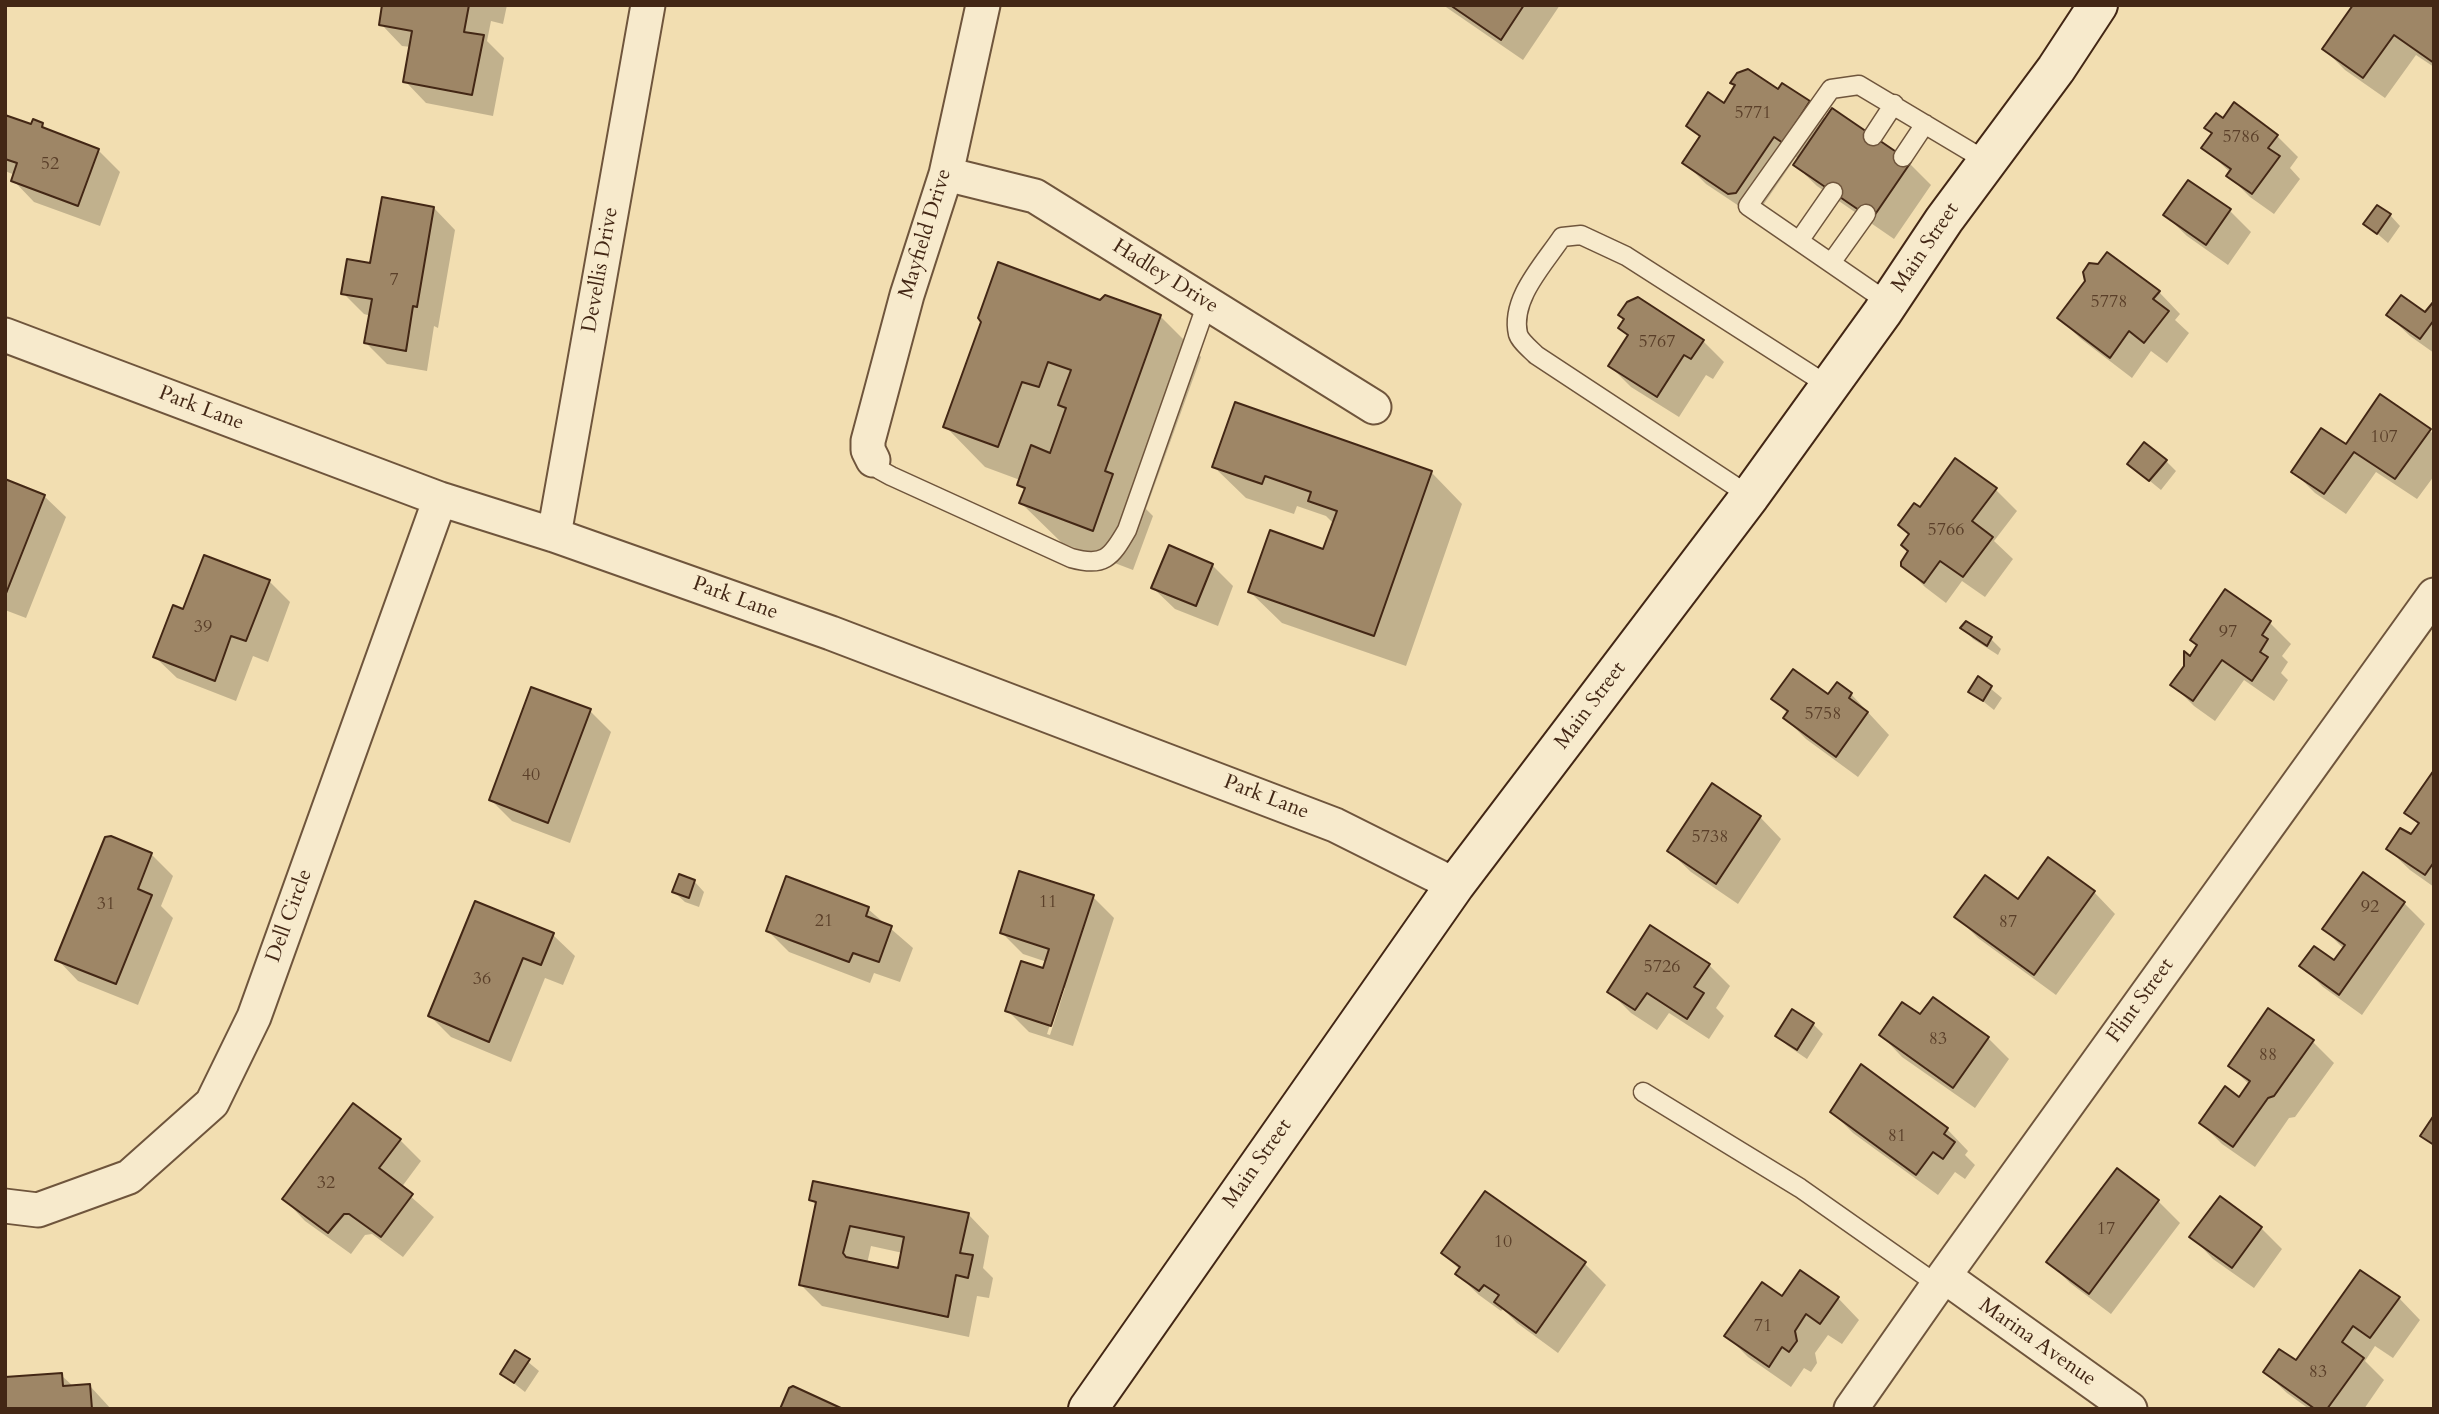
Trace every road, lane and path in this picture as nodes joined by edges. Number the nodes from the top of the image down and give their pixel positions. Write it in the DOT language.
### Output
graph roads {
  1 [pos="648,5"];
  2 [pos="983,5"];
  3 [pos="2098,5"];
  4 [pos="1894,104"];
  5 [pos="1925,124"];
  6 [pos="1873,136"];
  7 [pos="1903,157"];
  8 [pos="1988,162"];
  9 [pos="946,174"];
  10 [pos="1833,192"];
  11 [pos="1866,214"];
  12 [pos="1798,241"];
  13 [pos="1831,263"];
  14 [pos="1207,303"];
  15 [pos="1889,303"];
  16 [pos="5,335"];
  17 [pos="1829,386"];
  18 [pos="1374,407"];
  19 [pos="873,460"];
  20 [pos="1750,496"];
  21 [pos="440,499"];
  22 [pos="554,535"];
  23 [pos="2434,595"];
  24 [pos="1455,885"];
  25 [pos="1643,1092"];
  26 [pos="5,1206"];
  27 [pos="1941,1281"];
  28 [pos="1088,1409"];
  29 [pos="1851,1409"];
  30 [pos="2130,1409"];
  1 -- 22 [label="street, Devellis Drive"];
  2 -- 9 [label="street, Mayfield Drive"];
  3 -- 8 [label="main road, Main Street"];
  4 -- 5 [label="lane"];
  4 -- 6 [label="lane"];
  4 -- 12 [label="lane"];
  5 -- 7 [label="lane"];
  5 -- 8 [label="lane"];
  8 -- 15 [label="main road, Main Street"];
  9 -- 14 [label="street, Hadley Drive"];
  9 -- 19 [label="street, Mayfield Drive"];
  10 -- 12 [label="lane"];
  11 -- 13 [label="lane"];
  12 -- 13 [label="lane"];
  13 -- 15 [label="lane"];
  14 -- 18 [label="street, Hadley Drive"];
  14 -- 19 [label="lane"];
  15 -- 17 [label="main road, Main Street"];
  16 -- 21 [label="street, Park Lane"];
  17 -- 20 [label="main road, Main Street"];
  17 -- 20 [label="lane"];
  20 -- 24 [label="main road, Main Street"];
  21 -- 22 [label="street, Park Lane"];
  21 -- 26 [label="street, Dell Circle"];
  22 -- 24 [label="street, Park Lane"];
  23 -- 27 [label="street, Flint Street"];
  24 -- 28 [label="main road, Main Street"];
  25 -- 27 [label="lane"];
  27 -- 29 [label="street, Flint Street"];
  27 -- 30 [label="street, Marina Avenue"];
}
